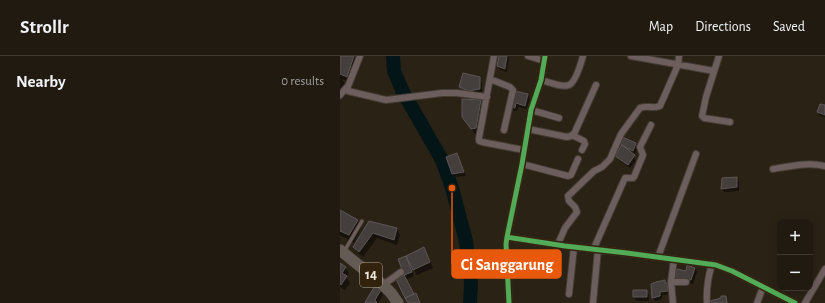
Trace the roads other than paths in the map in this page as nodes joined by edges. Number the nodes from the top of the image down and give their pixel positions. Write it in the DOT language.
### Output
graph roads {
  1 [pos="360,56"];
  2 [pos="494,56"];
  3 [pos="528,56"];
  4 [pos="583,56"];
  5 [pos="631,56"];
  6 [pos="679,56"];
  7 [pos="719,56"];
  8 [pos="545,58"];
  9 [pos="678,65"];
  10 [pos="714,71"];
  11 [pos="490,79"];
  12 [pos="541,80"];
  13 [pos="596,85"];
  14 [pos="348,86"];
  15 [pos="340,95"];
  16 [pos="487,97"];
  17 [pos="531,110"];
  18 [pos="559,118"];
  19 [pos="730,122"];
  20 [pos="651,125"];
  21 [pos="528,129"];
  22 [pos="504,130"];
  23 [pos="572,135"];
  24 [pos="524,150"];
  25 [pos="582,150"];
  26 [pos="696,154"];
  27 [pos="578,159"];
  28 [pos="522,164"];
  29 [pos="825,166"];
  30 [pos="774,169"];
  31 [pos="362,221"];
  32 [pos="507,236"];
  33 [pos="558,244"];
  34 [pos="574,247"];
  35 [pos="596,249"];
  36 [pos="342,251"];
  37 [pos="658,256"];
  38 [pos="674,259"];
  39 [pos="712,264"];
  40 [pos="825,269"];
  41 [pos="401,272"];
  42 [pos="671,282"];
  43 [pos="686,282"];
  44 [pos="383,285"];
  45 [pos="763,287"];
  46 [pos="569,294"];
  47 [pos="398,303"];
  48 [pos="509,303"];
  49 [pos="593,303"];
  50 [pos="673,303"];
  51 [pos="707,303"];
  52 [pos="757,303"];
  53 [pos="795,303"];
  54 [pos="805,303"];
  1 -- 14 [label="street"];
  2 -- 11 [label="street"];
  3 -- 8 [label="street"];
  4 -- 12 [label="street"];
  5 -- 9 [label="street"];
  6 -- 9 [label="street"];
  7 -- 10 [label="street"];
  8 -- 12 [label="street"];
  9 -- 10 [label="street"];
  9 -- 33 [label="street"];
  10 -- 19 [label="street"];
  11 -- 16 [label="street"];
  11 -- 22 [label="street"];
  12 -- 17 [label="street"];
  13 -- 23 [label="street"];
  14 -- 15 [label="street"];
  14 -- 16 [label="street"];
  16 -- 24 [label="street"];
  17 -- 18 [label="street"];
  17 -- 21 [label="street"];
  20 -- 35 [label="street"];
  21 -- 23 [label="street"];
  21 -- 24 [label="street"];
  23 -- 25 [label="street"];
  24 -- 28 [label="street"];
  26 -- 37 [label="street"];
  27 -- 28 [label="street"];
  28 -- 32 [label="street"];
  29 -- 30 [label="street"];
  31 -- 36 [label="lane"];
  32 -- 33 [label="street"];
  32 -- 48 [label="street"];
  33 -- 34 [label="street"];
  34 -- 35 [label="street"];
  34 -- 46 [label="street"];
  35 -- 37 [label="street"];
  35 -- 49 [label="street"];
  36 -- 44 [label="highway, 14"];
  37 -- 38 [label="street"];
  38 -- 39 [label="street"];
  38 -- 42 [label="street"];
  39 -- 45 [label="street"];
  39 -- 51 [label="street"];
  40 -- 54 [label="street"];
  41 -- 44 [label="street"];
  42 -- 43 [label="street"];
  42 -- 50 [label="street"];
  44 -- 47 [label="highway, 14"];
  45 -- 52 [label="street"];
  45 -- 53 [label="street"];
}
